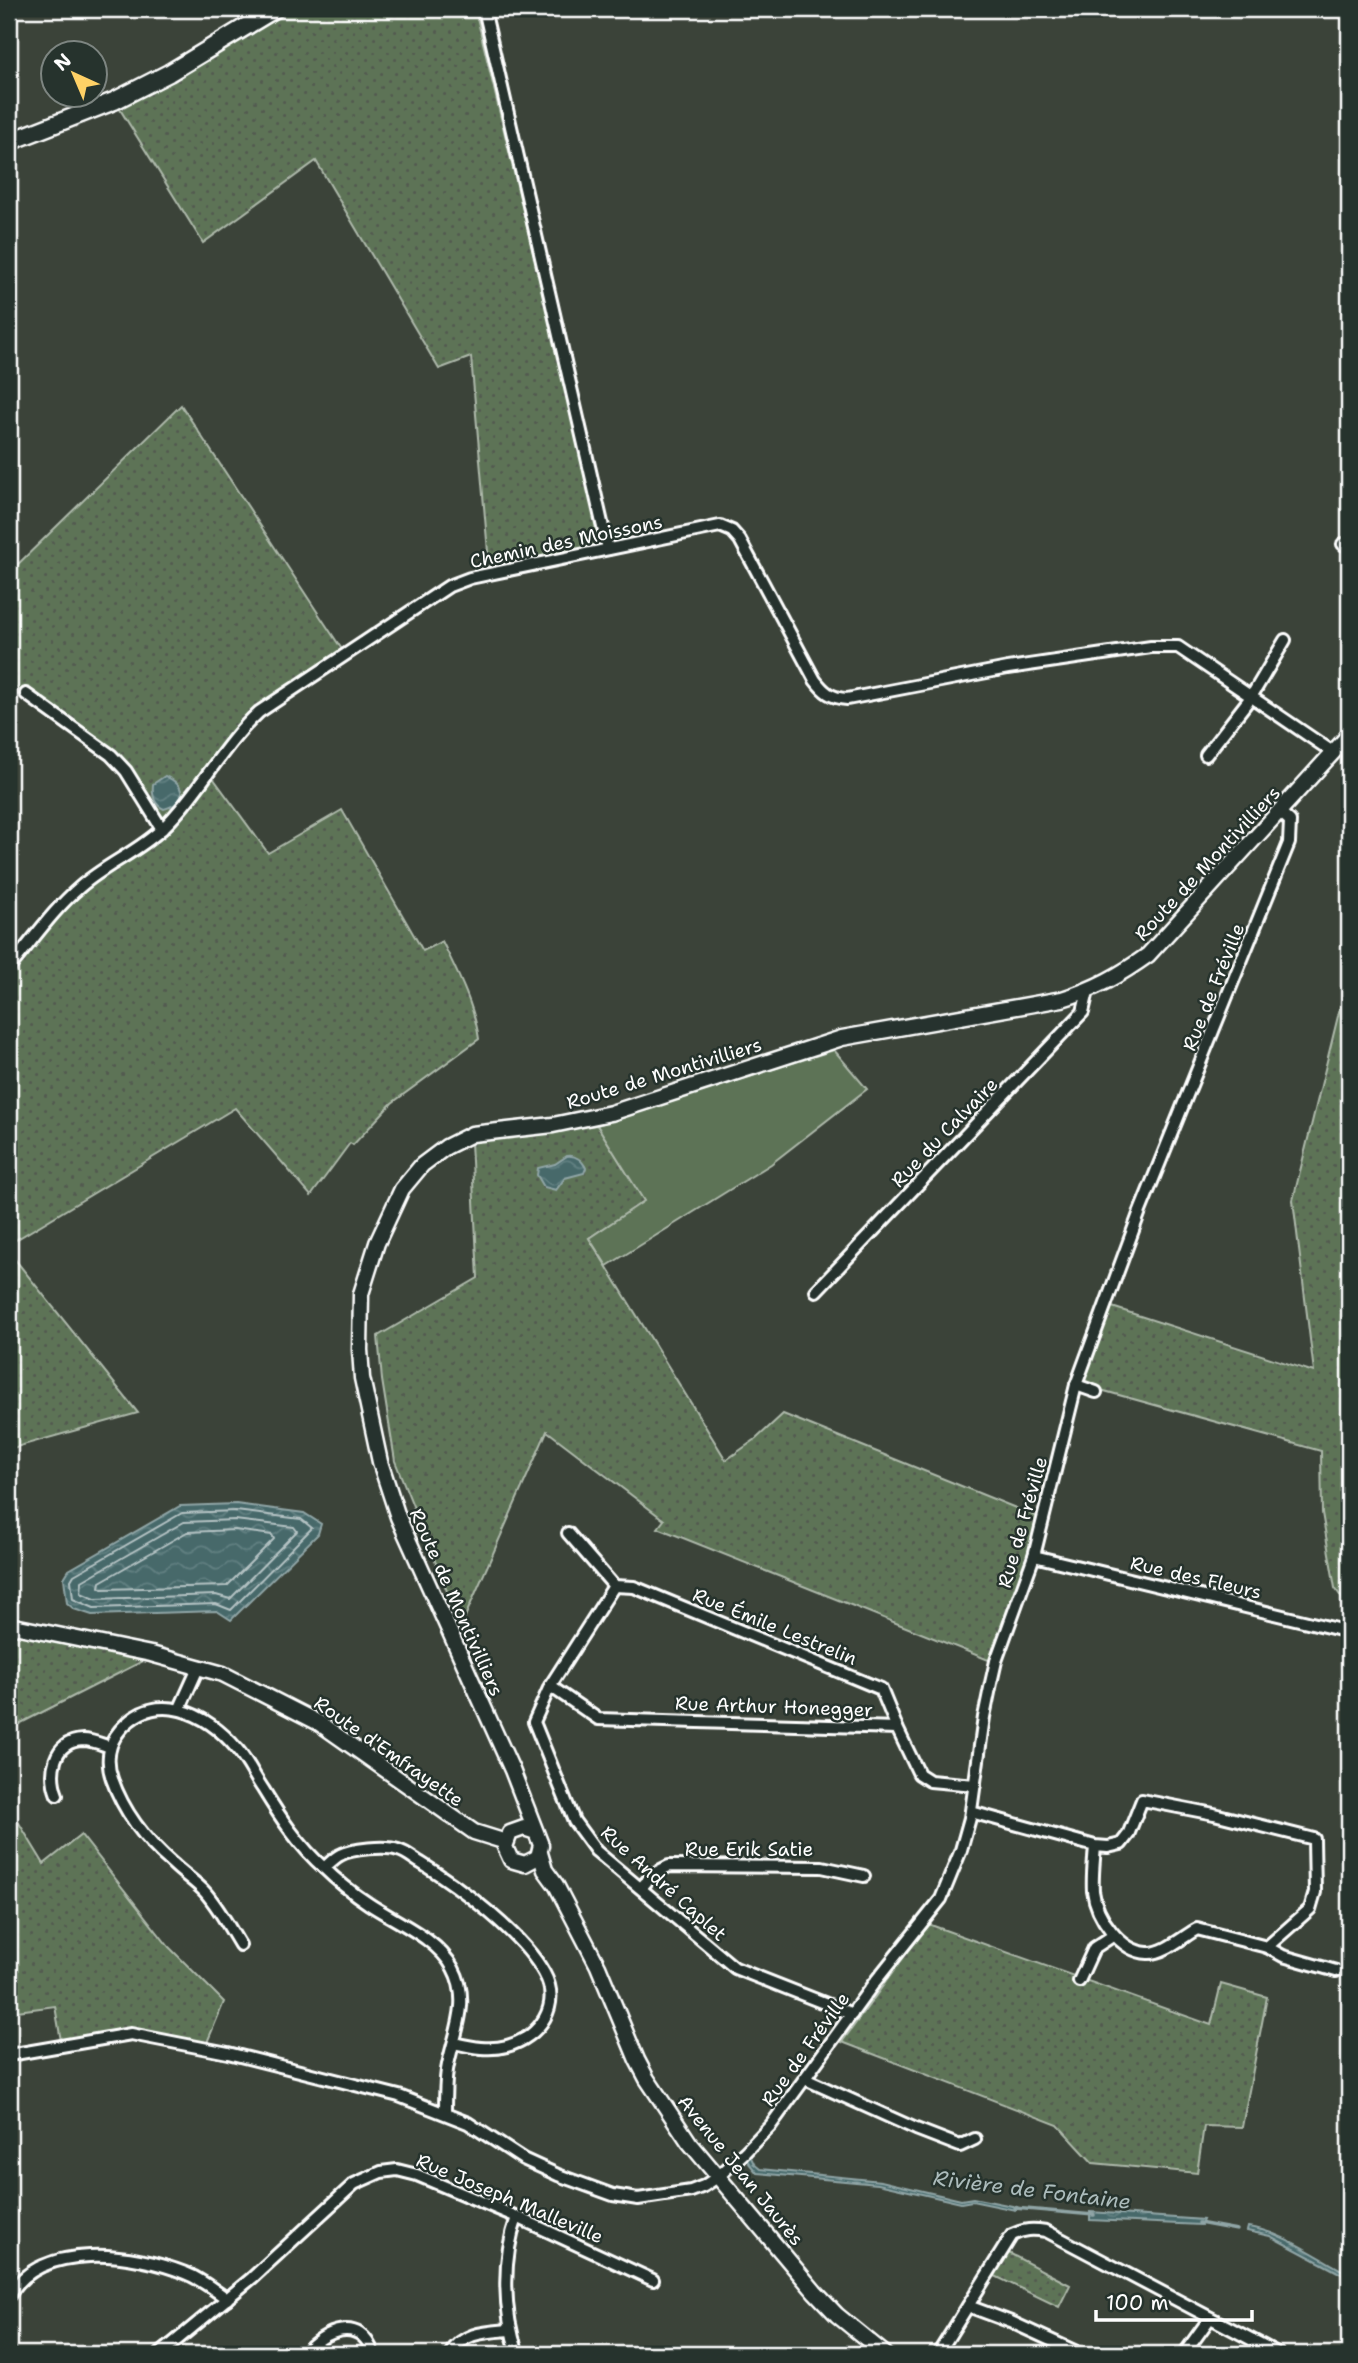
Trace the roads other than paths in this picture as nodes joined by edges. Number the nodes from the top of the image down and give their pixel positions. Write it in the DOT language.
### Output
graph roads {
  1 [pos="275,9"];
  2 [pos="484,9"];
  3 [pos="9,142"];
  4 [pos="608,550"];
  5 [pos="1285,640"];
  6 [pos="26,694"];
  7 [pos="1251,697"];
  8 [pos="1349,735"];
  9 [pos="1334,753"];
  10 [pos="1206,755"];
  11 [pos="1277,815"];
  12 [pos="162,829"];
  13 [pos="9,968"];
  14 [pos="1088,991"];
  15 [pos="816,1291"];
  16 [pos="1076,1385"];
  17 [pos="1096,1392"];
  18 [pos="568,1533"];
  19 [pos="1034,1556"];
  20 [pos="614,1586"];
  21 [pos="9,1625"];
  22 [pos="1349,1632"];
  23 [pos="198,1666"];
  24 [pos="550,1686"];
  25 [pos="180,1708"];
  26 [pos="897,1728"];
  27 [pos="110,1747"];
  28 [pos="517,1784"];
  29 [pos="975,1785"];
  30 [pos="57,1796"];
  31 [pos="971,1812"];
  32 [pos="516,1830"];
  33 [pos="536,1832"];
  34 [pos="506,1842"];
  35 [pos="1095,1846"];
  36 [pos="540,1853"];
  37 [pos="525,1864"];
  38 [pos="324,1868"];
  39 [pos="863,1876"];
  40 [pos="640,1888"];
  41 [pos="567,1909"];
  42 [pos="1114,1935"];
  43 [pos="240,1945"];
  44 [pos="1267,1947"];
  45 [pos="1336,1971"];
  46 [pos="1079,1982"];
  47 [pos="852,2014"];
  48 [pos="454,2043"];
  49 [pos="9,2055"];
  50 [pos="804,2079"];
  51 [pos="445,2112"];
  52 [pos="975,2139"];
  53 [pos="719,2176"];
  54 [pos="517,2217"];
  55 [pos="653,2280"];
  56 [pos="9,2296"];
  57 [pos="227,2299"];
  58 [pos="968,2306"];
  59 [pos="1210,2318"];
  60 [pos="509,2330"];
  61 [pos="160,2354"];
  62 [pos="304,2354"];
  63 [pos="373,2354"];
  64 [pos="450,2354"];
  65 [pos="518,2354"];
  66 [pos="885,2354"];
  67 [pos="938,2354"];
  68 [pos="1081,2354"];
  69 [pos="1184,2354"];
  70 [pos="1279,2354"];
  1 -- 3 [label="main road"];
  2 -- 4 [label="street"];
  4 -- 7 [label="street, Chemin des Moissons"];
  4 -- 12 [label="street, Chemin des Moissons"];
  5 -- 7 [label="street"];
  6 -- 12 [label="street"];
  7 -- 9 [label="street"];
  7 -- 10 [label="street"];
  8 -- 9 [label="street, Route de Montivilliers"];
  9 -- 11 [label="street, Route de Montivilliers"];
  11 -- 14 [label="street, Route de Montivilliers"];
  11 -- 16 [label="street, Rue de Fréville"];
  12 -- 13 [label="street, Chemin des Moissons"];
  14 -- 15 [label="street, Rue du Calvaire"];
  14 -- 28 [label="street, Route de Montivilliers"];
  16 -- 17 [label="street"];
  16 -- 19 [label="street, Rue de Fréville"];
  18 -- 20 [label="street"];
  19 -- 22 [label="street, Rue des Fleurs"];
  19 -- 29 [label="street, Rue de Fréville"];
  20 -- 24 [label="street, Rue André Caplet"];
  20 -- 26 [label="street, Rue Émile Lestrelin"];
  21 -- 23 [label="street, Route d'Emfrayette"];
  23 -- 25 [label="street"];
  23 -- 34 [label="street, Route d'Emfrayette"];
  24 -- 26 [label="street, Rue Arthur Honegger"];
  24 -- 40 [label="street, Rue André Caplet"];
  25 -- 27 [label="street"];
  25 -- 38 [label="street"];
  26 -- 29 [label="street, Rue Arthur Honegger"];
  27 -- 30 [label="street"];
  27 -- 43 [label="street"];
  28 -- 32 [label="street, Route de Montivilliers"];
  28 -- 33 [label="street, Route de Montivilliers"];
  29 -- 31 [label="street, Rue de Fréville"];
  31 -- 35 [label="street"];
  31 -- 47 [label="street, Rue de Fréville"];
  32 -- 33 [label="street"];
  32 -- 34 [label="street"];
  33 -- 36 [label="street"];
  34 -- 37 [label="street"];
  35 -- 42 [label="street"];
  35 -- 44 [label="street"];
  36 -- 37 [label="street"];
  36 -- 41 [label="street, Avenue Jean Jaurès"];
  37 -- 41 [label="street, Avenue Jean Jaurès"];
  38 -- 48 [label="street"];
  38 -- 48 [label="street"];
  39 -- 40 [label="street, Rue Erik Satie"];
  40 -- 47 [label="street, Rue André Caplet"];
  41 -- 53 [label="street, Avenue Jean Jaurès"];
  42 -- 44 [label="street"];
  42 -- 46 [label="street"];
  44 -- 45 [label="street"];
  47 -- 50 [label="street, Rue de Fréville"];
  48 -- 51 [label="street"];
  49 -- 51 [label="street, Rue de Fréville"];
  50 -- 52 [label="street"];
  50 -- 53 [label="street, Rue de Fréville"];
  51 -- 53 [label="street, Rue de Fréville"];
  53 -- 66 [label="street, Avenue Jean Jaurès"];
  54 -- 55 [label="street, Rue Joseph Malleville"];
  54 -- 57 [label="street, Rue Joseph Malleville"];
  54 -- 60 [label="street"];
  56 -- 57 [label="street"];
  57 -- 61 [label="street, Rue Joseph Malleville"];
  58 -- 59 [label="street"];
  58 -- 67 [label="street"];
  58 -- 68 [label="street"];
  59 -- 69 [label="street"];
  59 -- 70 [label="street"];
  60 -- 64 [label="street"];
  60 -- 65 [label="street"];
  62 -- 63 [label="street"];
}
